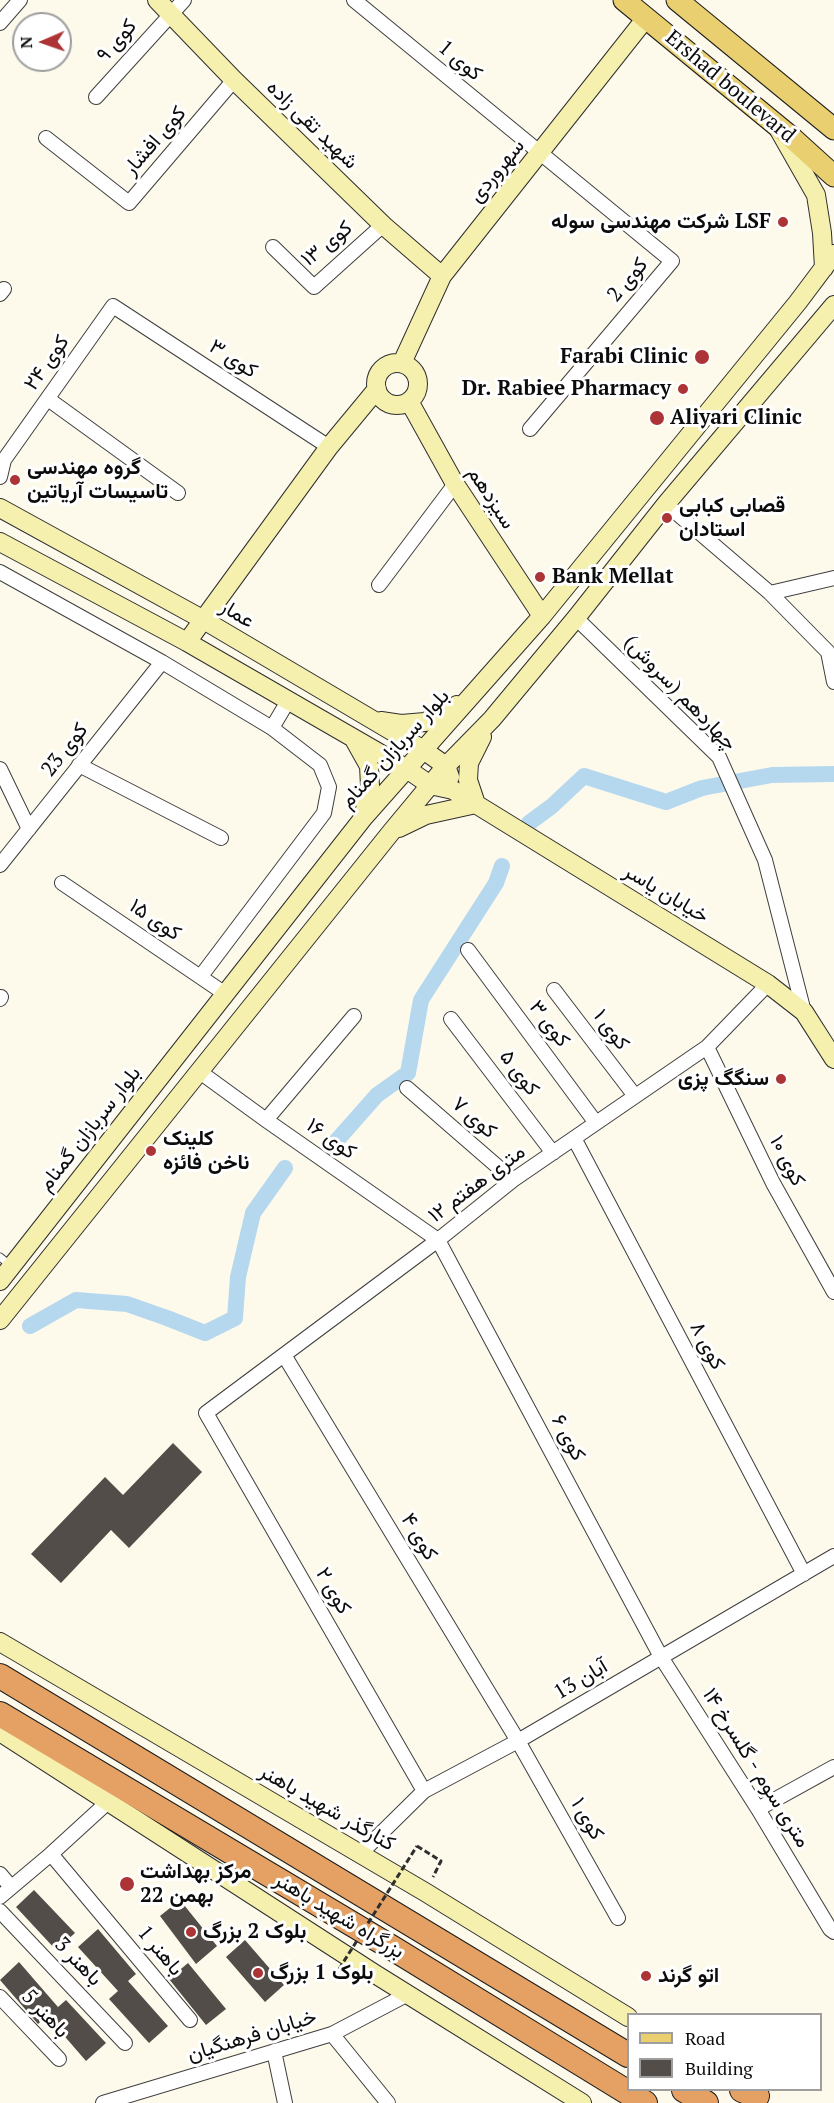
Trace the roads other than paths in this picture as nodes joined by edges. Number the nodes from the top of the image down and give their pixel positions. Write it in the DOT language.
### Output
graph roads {
  1 [pos="20,0"];
  2 [pos="157,0"];
  3 [pos="184,0"];
  4 [pos="354,0"];
  5 [pos="624,0"];
  6 [pos="677,0"];
  7 [pos="170,13"];
  8 [pos="645,18"];
  9 [pos="0,23"];
  10 [pos="234,80"];
  11 [pos="96,97"];
  12 [pos="809,109"];
  13 [pos="834,129"];
  14 [pos="784,131"];
  15 [pos="46,138"];
  16 [pos="540,154"];
  17 [pos="834,176"];
  18 [pos="383,225"];
  19 [pos="273,247"];
  20 [pos="829,261"];
  21 [pos="442,276"];
  22 [pos="798,302"];
  23 [pos="834,305"];
  24 [pos="113,306"];
  25 [pos="821,320"];
  26 [pos="402,363"];
  27 [pos="377,389"];
  28 [pos="48,399"];
  29 [pos="409,401"];
  30 [pos="530,429"];
  31 [pos="329,447"];
  32 [pos="2,459"];
  33 [pos="0,477"];
  34 [pos="454,484"];
  35 [pos="178,493"];
  36 [pos="666,504"];
  37 [pos="0,507"];
  38 [pos="0,542"];
  39 [pos="0,572"];
  40 [pos="834,578"];
  41 [pos="379,585"];
  42 [pos="770,593"];
  43 [pos="542,616"];
  44 [pos="576,618"];
  45 [pos="202,619"];
  46 [pos="187,642"];
  47 [pos="162,662"];
  48 [pos="834,682"];
  49 [pos="470,699"];
  50 [pos="288,701"];
  51 [pos="369,719"];
  52 [pos="492,719"];
  53 [pos="272,728"];
  54 [pos="354,740"];
  55 [pos="422,749"];
  56 [pos="79,765"];
  57 [pos="446,766"];
  58 [pos="0,769"];
  59 [pos="406,769"];
  60 [pos="430,786"];
  61 [pos="453,790"];
  62 [pos="476,804"];
  63 [pos="364,817"];
  64 [pos="29,829"];
  65 [pos="392,831"];
  66 [pos="221,838"];
  67 [pos="0,865"];
  68 [pos="62,884"];
  69 [pos="468,950"];
  70 [pos="201,976"];
  71 [pos="768,984"];
  72 [pos="554,990"];
  73 [pos="224,993"];
  74 [pos="804,1012"];
  75 [pos="354,1016"];
  76 [pos="451,1019"];
  77 [pos="707,1047"];
  78 [pos="833,1054"];
  79 [pos="200,1072"];
  80 [pos="407,1088"];
  81 [pos="635,1096"];
  82 [pos="266,1120"];
  83 [pos="596,1123"];
  84 [pos="574,1138"];
  85 [pos="552,1153"];
  86 [pos="513,1179"];
  87 [pos="438,1240"];
  88 [pos="4,1268"];
  89 [pos="834,1292"];
  90 [pos="0,1320"];
  91 [pos="284,1355"];
  92 [pos="206,1413"];
  93 [pos="834,1556"];
  94 [pos="804,1574"];
  95 [pos="0,1642"];
  96 [pos="661,1657"];
  97 [pos="0,1676"];
  98 [pos="0,1714"];
  99 [pos="0,1732"];
  100 [pos="518,1741"];
  101 [pos="834,1767"];
  102 [pos="424,1791"];
  103 [pos="109,1801"];
  104 [pos="758,1809"];
  105 [pos="361,1853"];
  106 [pos="51,1854"];
  107 [pos="0,1874"];
  108 [pos="11,1887"];
  109 [pos="0,1897"];
  110 [pos="0,1911"];
  111 [pos="618,1917"];
  112 [pos="834,1932"];
  113 [pos="408,1994"];
  114 [pos="0,1997"];
  115 [pos="627,2016"];
  116 [pos="190,2020"];
  117 [pos="572,2021"];
  118 [pos="332,2034"];
  119 [pos="125,2043"];
  120 [pos="627,2044"];
  121 [pos="274,2051"];
  122 [pos="627,2054"];
  123 [pos="59,2059"];
  124 [pos="686,2091"];
  125 [pos="147,2097"];
  126 [pos="103,2103"];
  127 [pos="285,2103"];
  128 [pos="388,2103"];
  129 [pos="582,2103"];
  130 [pos="645,2103"];
  131 [pos="706,2103"];
  1 -- 9 [label="street"];
  2 -- 7 [label="main road, شهید تقی زاده"];
  3 -- 7 [label="street"];
  4 -- 16 [label="street, کوی 1"];
  5 -- 8 [label="main road, Ershad boulevard"];
  6 -- 12 [label="main road, Ershad boulevard"];
  7 -- 10 [label="main road, شهید تقی زاده"];
  7 -- 11 [label="street, کوی ۹"];
  8 -- 14 [label="main road, Ershad boulevard"];
  8 -- 16 [label="main road, سهروردی"];
  10 -- 15 [label="street, کوی افشار"];
  10 -- 18 [label="main road, شهید تقی زاده"];
  12 -- 13 [label="main road, Ershad boulevard"];
  12 -- 14 [label="main road"];
  14 -- 17 [label="main road, Ershad boulevard"];
  14 -- 20 [label="main road"];
  16 -- 21 [label="main road, سهروردی"];
  16 -- 30 [label="street, کوی 2"];
  18 -- 19 [label="street, کوی ۱۳"];
  18 -- 21 [label="main road, شهید تقی زاده"];
  20 -- 22 [label="main road, بلوار سربازان گمنام"];
  21 -- 26 [label="main road, سهروردی"];
  22 -- 25 [label="main road"];
  22 -- 43 [label="main road, بلوار سربازان گمنام"];
  23 -- 25 [label="main road"];
  24 -- 28 [label="street, کوی ۲۴"];
  24 -- 31 [label="street, کوی ۳"];
  25 -- 36 [label="main road"];
  26 -- 27 [label="main road"];
  26 -- 29 [label="main road"];
  27 -- 29 [label="main road"];
  27 -- 31 [label="main road"];
  28 -- 32 [label="street, کوی ۲۴"];
  28 -- 35 [label="street"];
  29 -- 34 [label="main road, سیزدهم"];
  31 -- 45 [label="main road"];
  32 -- 33 [label="street, کوی ۲۴"];
  34 -- 41 [label="street"];
  34 -- 43 [label="main road, سیزدهم"];
  36 -- 42 [label="street"];
  36 -- 44 [label="main road"];
  37 -- 45 [label="main road, عمار"];
  38 -- 46 [label="main road"];
  39 -- 47 [label="street"];
  40 -- 42 [label="street"];
  42 -- 48 [label="street"];
  43 -- 49 [label="main road, بلوار سربازان گمنام"];
  44 -- 52 [label="main road"];
  44 -- 74 [label="street, چهاردهم (سروش)"];
  45 -- 46 [label="main road"];
  45 -- 51 [label="main road, عمار"];
  46 -- 50 [label="main road"];
  47 -- 53 [label="street"];
  47 -- 56 [label="street, کوی 23"];
  49 -- 51 [label="main road"];
  49 -- 55 [label="main road, بلوار سربازان گمنام"];
  50 -- 53 [label="street"];
  50 -- 54 [label="main road"];
  51 -- 55 [label="main road, عمار"];
  52 -- 57 [label="main road"];
  52 -- 62 [label="main road"];
  53 -- 70 [label="street"];
  54 -- 59 [label="main road"];
  54 -- 63 [label="main road"];
  55 -- 57 [label="main road, عمار"];
  55 -- 59 [label="main road, بلوار سربازان گمنام"];
  56 -- 64 [label="street, کوی 23"];
  56 -- 66 [label="street"];
  57 -- 60 [label="main road"];
  57 -- 61 [label="main road"];
  58 -- 64 [label="street"];
  59 -- 60 [label="main road"];
  59 -- 63 [label="main road, بلوار سربازان گمنام"];
  60 -- 61 [label="main road, خیابان یاسر"];
  60 -- 65 [label="main road"];
  61 -- 62 [label="main road, خیابان یاسر"];
  62 -- 65 [label="main road"];
  62 -- 71 [label="main road, خیابان یاسر"];
  63 -- 73 [label="main road, بلوار سربازان گمنام"];
  64 -- 67 [label="street, کوی 23"];
  65 -- 79 [label="main road"];
  68 -- 70 [label="street, کوی ۱۵"];
  69 -- 83 [label="street, کوی ۳"];
  70 -- 73 [label="street, کوی ۱۵"];
  71 -- 74 [label="main road, خیابان یاسر"];
  71 -- 77 [label="street, ۱۲ متری هفتم"];
  72 -- 81 [label="street, کوی ۱"];
  73 -- 88 [label="main road, بلوار سربازان گمنام"];
  74 -- 78 [label="main road, خیابان یاسر"];
  75 -- 82 [label="street"];
  76 -- 85 [label="street, کوی ۵"];
  77 -- 81 [label="street, ۱۲ متری هفتم"];
  77 -- 89 [label="street, کوی ۱۰"];
  79 -- 82 [label="street, کوی ۱۶"];
  79 -- 90 [label="main road"];
  80 -- 86 [label="street, کوی ۷"];
  81 -- 83 [label="street, ۱۲ متری هفتم"];
  82 -- 87 [label="street, کوی ۱۶"];
  83 -- 84 [label="street, ۱۲ متری هفتم"];
  84 -- 85 [label="street, ۱۲ متری هفتم"];
  84 -- 94 [label="street, کوی ۸"];
  85 -- 86 [label="street, ۱۲ متری هفتم"];
  86 -- 87 [label="street, ۱۲ متری هفتم"];
  87 -- 91 [label="street, ۱۲ متری هفتم"];
  87 -- 96 [label="street, کوی ۶"];
  91 -- 92 [label="street, ۱۲ متری هفتم"];
  91 -- 100 [label="street, کوی ۴"];
  92 -- 102 [label="street, کوی ۲"];
  93 -- 94 [label="street, 13 آبان"];
  94 -- 96 [label="street, 13 آبان"];
  95 -- 105 [label="main road, کنارگذر شهید باهنر"];
  96 -- 100 [label="street, 13 آبان"];
  96 -- 104 [label="street, ۱۴ متری سوم - گلسرخ"];
  97 -- 117 [label="highway, بزرگراه شهید باهنر"];
  98 -- 130 [label="highway, بزرگراه شهید باهنر"];
  99 -- 103 [label="main road"];
  100 -- 102 [label="street, 13 آبان"];
  100 -- 111 [label="street, کوی ۱"];
  101 -- 104 [label="street"];
  102 -- 105 [label="street, 13 آبان"];
  103 -- 106 [label="street"];
  103 -- 113 [label="main road"];
  104 -- 112 [label="street, ۱۴ متری سوم - گلسرخ"];
  105 -- 115 [label="main road, کنارگذر شهید باهنر"];
  106 -- 108 [label="street"];
  106 -- 116 [label="street, باهنر 1"];
  107 -- 108 [label="street"];
  108 -- 109 [label="street"];
  110 -- 119 [label="street, باهنر 3"];
  113 -- 118 [label="street, خیابان فرهنگیان"];
  113 -- 129 [label="main road"];
  114 -- 123 [label="street, باهنر 5"];
  117 -- 120 [label="highway"];
  117 -- 122 [label="highway, بزرگراه شهید باهنر"];
  118 -- 121 [label="street, خیابان فرهنگیان"];
  118 -- 128 [label="street"];
  121 -- 125 [label="street, خیابان فرهنگیان"];
  121 -- 127 [label="street"];
  124 -- 131 [label="highway"];
  125 -- 126 [label="street, خیابان فرهنگیان"];
}
